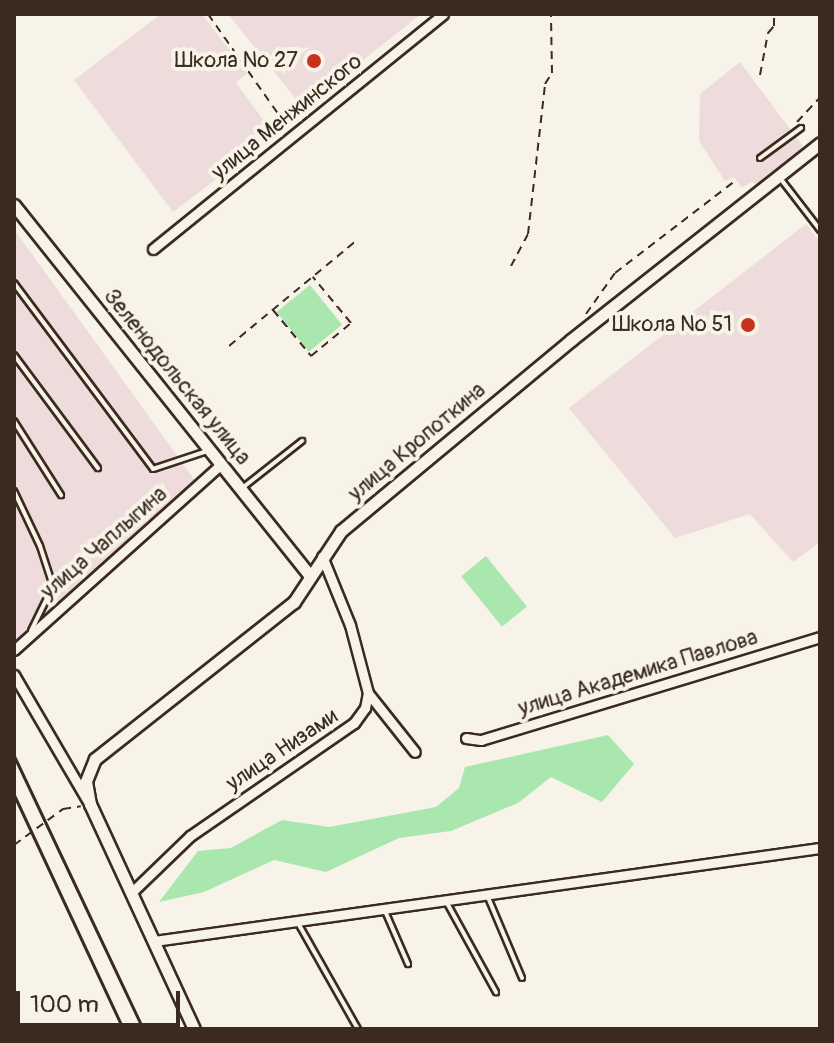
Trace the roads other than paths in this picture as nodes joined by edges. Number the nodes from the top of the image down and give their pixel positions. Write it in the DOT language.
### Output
graph roads {
  1 [pos="443,14"];
  2 [pos="801,128"];
  3 [pos="820,143"];
  4 [pos="760,158"];
  5 [pos="778,177"];
  6 [pos="14,205"];
  7 [pos="820,230"];
  8 [pos="153,249"];
  9 [pos="14,283"];
  10 [pos="14,355"];
  11 [pos="14,421"];
  12 [pos="302,441"];
  13 [pos="208,450"];
  14 [pos="220,465"];
  15 [pos="98,468"];
  16 [pos="241,489"];
  17 [pos="14,491"];
  18 [pos="61,495"];
  19 [pos="322,556"];
  20 [pos="309,575"];
  21 [pos="30,633"];
  22 [pos="820,637"];
  23 [pos="14,650"];
  24 [pos="14,675"];
  25 [pos="368,693"];
  26 [pos="466,738"];
  27 [pos="415,752"];
  28 [pos="90,804"];
  29 [pos="820,848"];
  30 [pos="132,892"];
  31 [pos="486,893"];
  32 [pos="445,899"];
  33 [pos="384,908"];
  34 [pos="297,921"];
  35 [pos="154,941"];
  36 [pos="408,964"];
  37 [pos="522,978"];
  38 [pos="496,992"];
  39 [pos="194,1029"];
  40 [pos="358,1029"];
  1 -- 8 [label="street, улица Менжинского"];
  2 -- 4 [label="lane"];
  3 -- 5 [label="street, улица Кропоткина"];
  5 -- 7 [label="lane"];
  5 -- 19 [label="street, улица Кропоткина"];
  6 -- 13 [label="street, Зеленодольская улица"];
  9 -- 13 [label="lane"];
  10 -- 15 [label="lane"];
  11 -- 18 [label="lane"];
  12 -- 16 [label="lane"];
  13 -- 14 [label="street, Зеленодольская улица"];
  14 -- 16 [label="street, Зеленодольская улица"];
  14 -- 21 [label="street, улица Чаплыгина"];
  16 -- 20 [label="street, Зеленодольская улица"];
  17 -- 21 [label="lane"];
  19 -- 20 [label="street, улица Кропоткина"];
  19 -- 25 [label="street"];
  20 -- 28 [label="street, улица Кропоткина"];
  21 -- 23 [label="street, улица Чаплыгина"];
  22 -- 26 [label="street, улица Академика Павлова"];
  24 -- 28 [label="street"];
  25 -- 27 [label="street"];
  25 -- 30 [label="street, улица Низами"];
  28 -- 30 [label="street"];
  29 -- 31 [label="street"];
  30 -- 35 [label="street"];
  31 -- 32 [label="street"];
  31 -- 37 [label="lane"];
  32 -- 33 [label="street"];
  32 -- 38 [label="lane"];
  33 -- 34 [label="street"];
  33 -- 36 [label="lane"];
  34 -- 35 [label="street"];
  34 -- 40 [label="lane"];
  35 -- 39 [label="street"];
}
